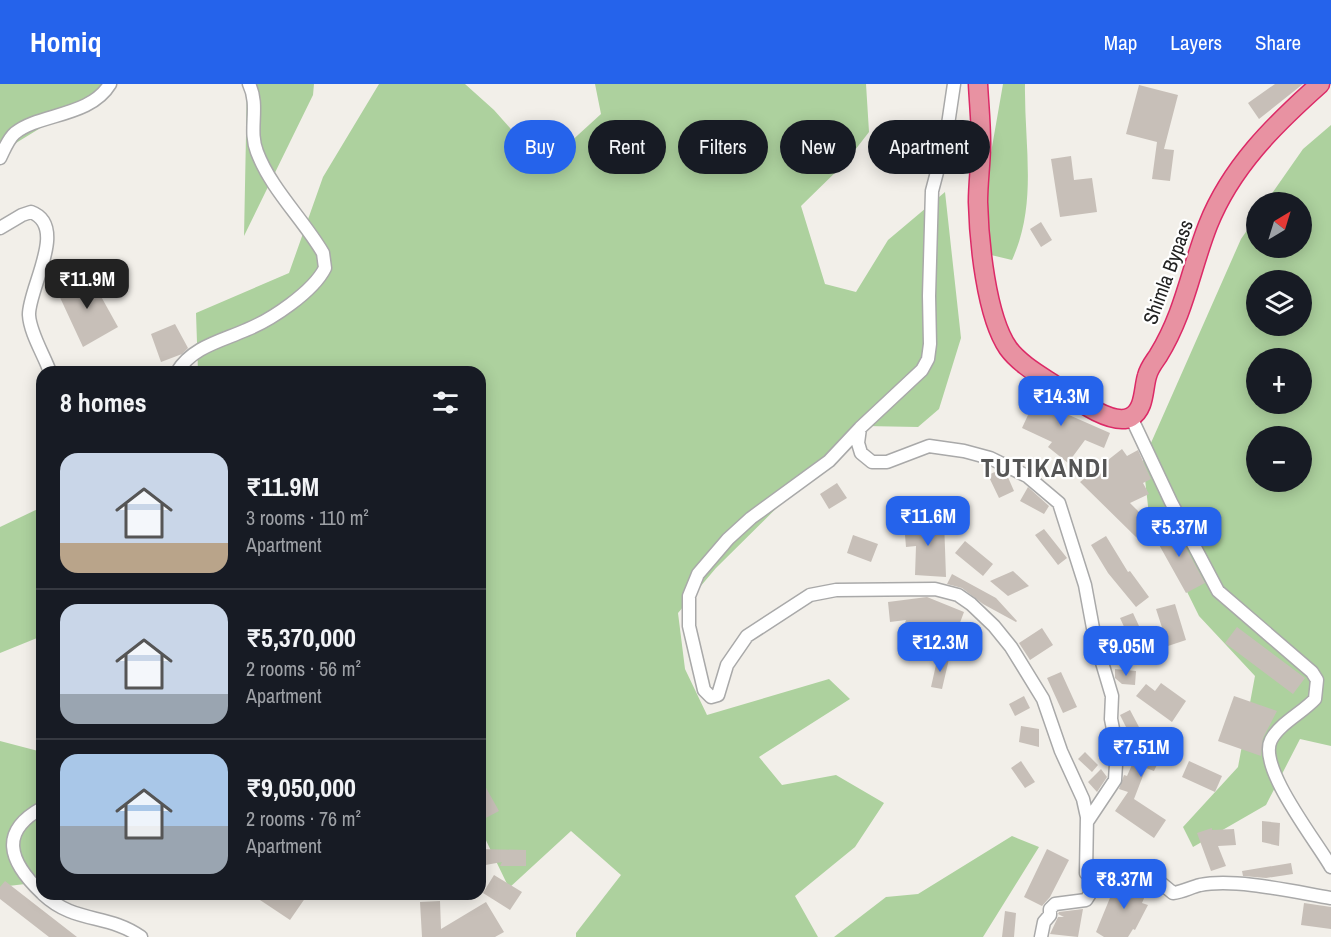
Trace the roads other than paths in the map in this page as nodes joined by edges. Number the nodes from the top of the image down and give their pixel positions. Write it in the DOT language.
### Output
graph roads {
  1 [pos="110,84"];
  2 [pos="249,84"];
  3 [pos="954,84"];
  4 [pos="978,84"];
  5 [pos="1320,84"];
  6 [pos="0,158"];
  7 [pos="0,228"];
  8 [pos="48,366"];
  9 [pos="183,366"];
  10 [pos="1131,417"];
  11 [pos="860,428"];
  12 [pos="36,811"];
  13 [pos="1087,822"];
  14 [pos="1331,867"];
  15 [pos="1093,877"];
  16 [pos="36,887"];
  17 [pos="1331,898"];
  18 [pos="52,900"];
  19 [pos="141,937"];
  20 [pos="1041,937"];
  1 -- 6 [label="street"];
  2 -- 9 [label="street"];
  3 -- 11 [label="street"];
  4 -- 10 [label="highway"];
  5 -- 10 [label="highway, Shimla Bypass"];
  7 -- 8 [label="street"];
  10 -- 14 [label="street"];
  11 -- 13 [label="street"];
  11 -- 13 [label="street"];
  12 -- 16 [label="street"];
  13 -- 15 [label="street"];
  15 -- 17 [label="street"];
  15 -- 20 [label="street"];
  18 -- 19 [label="street"];
}
